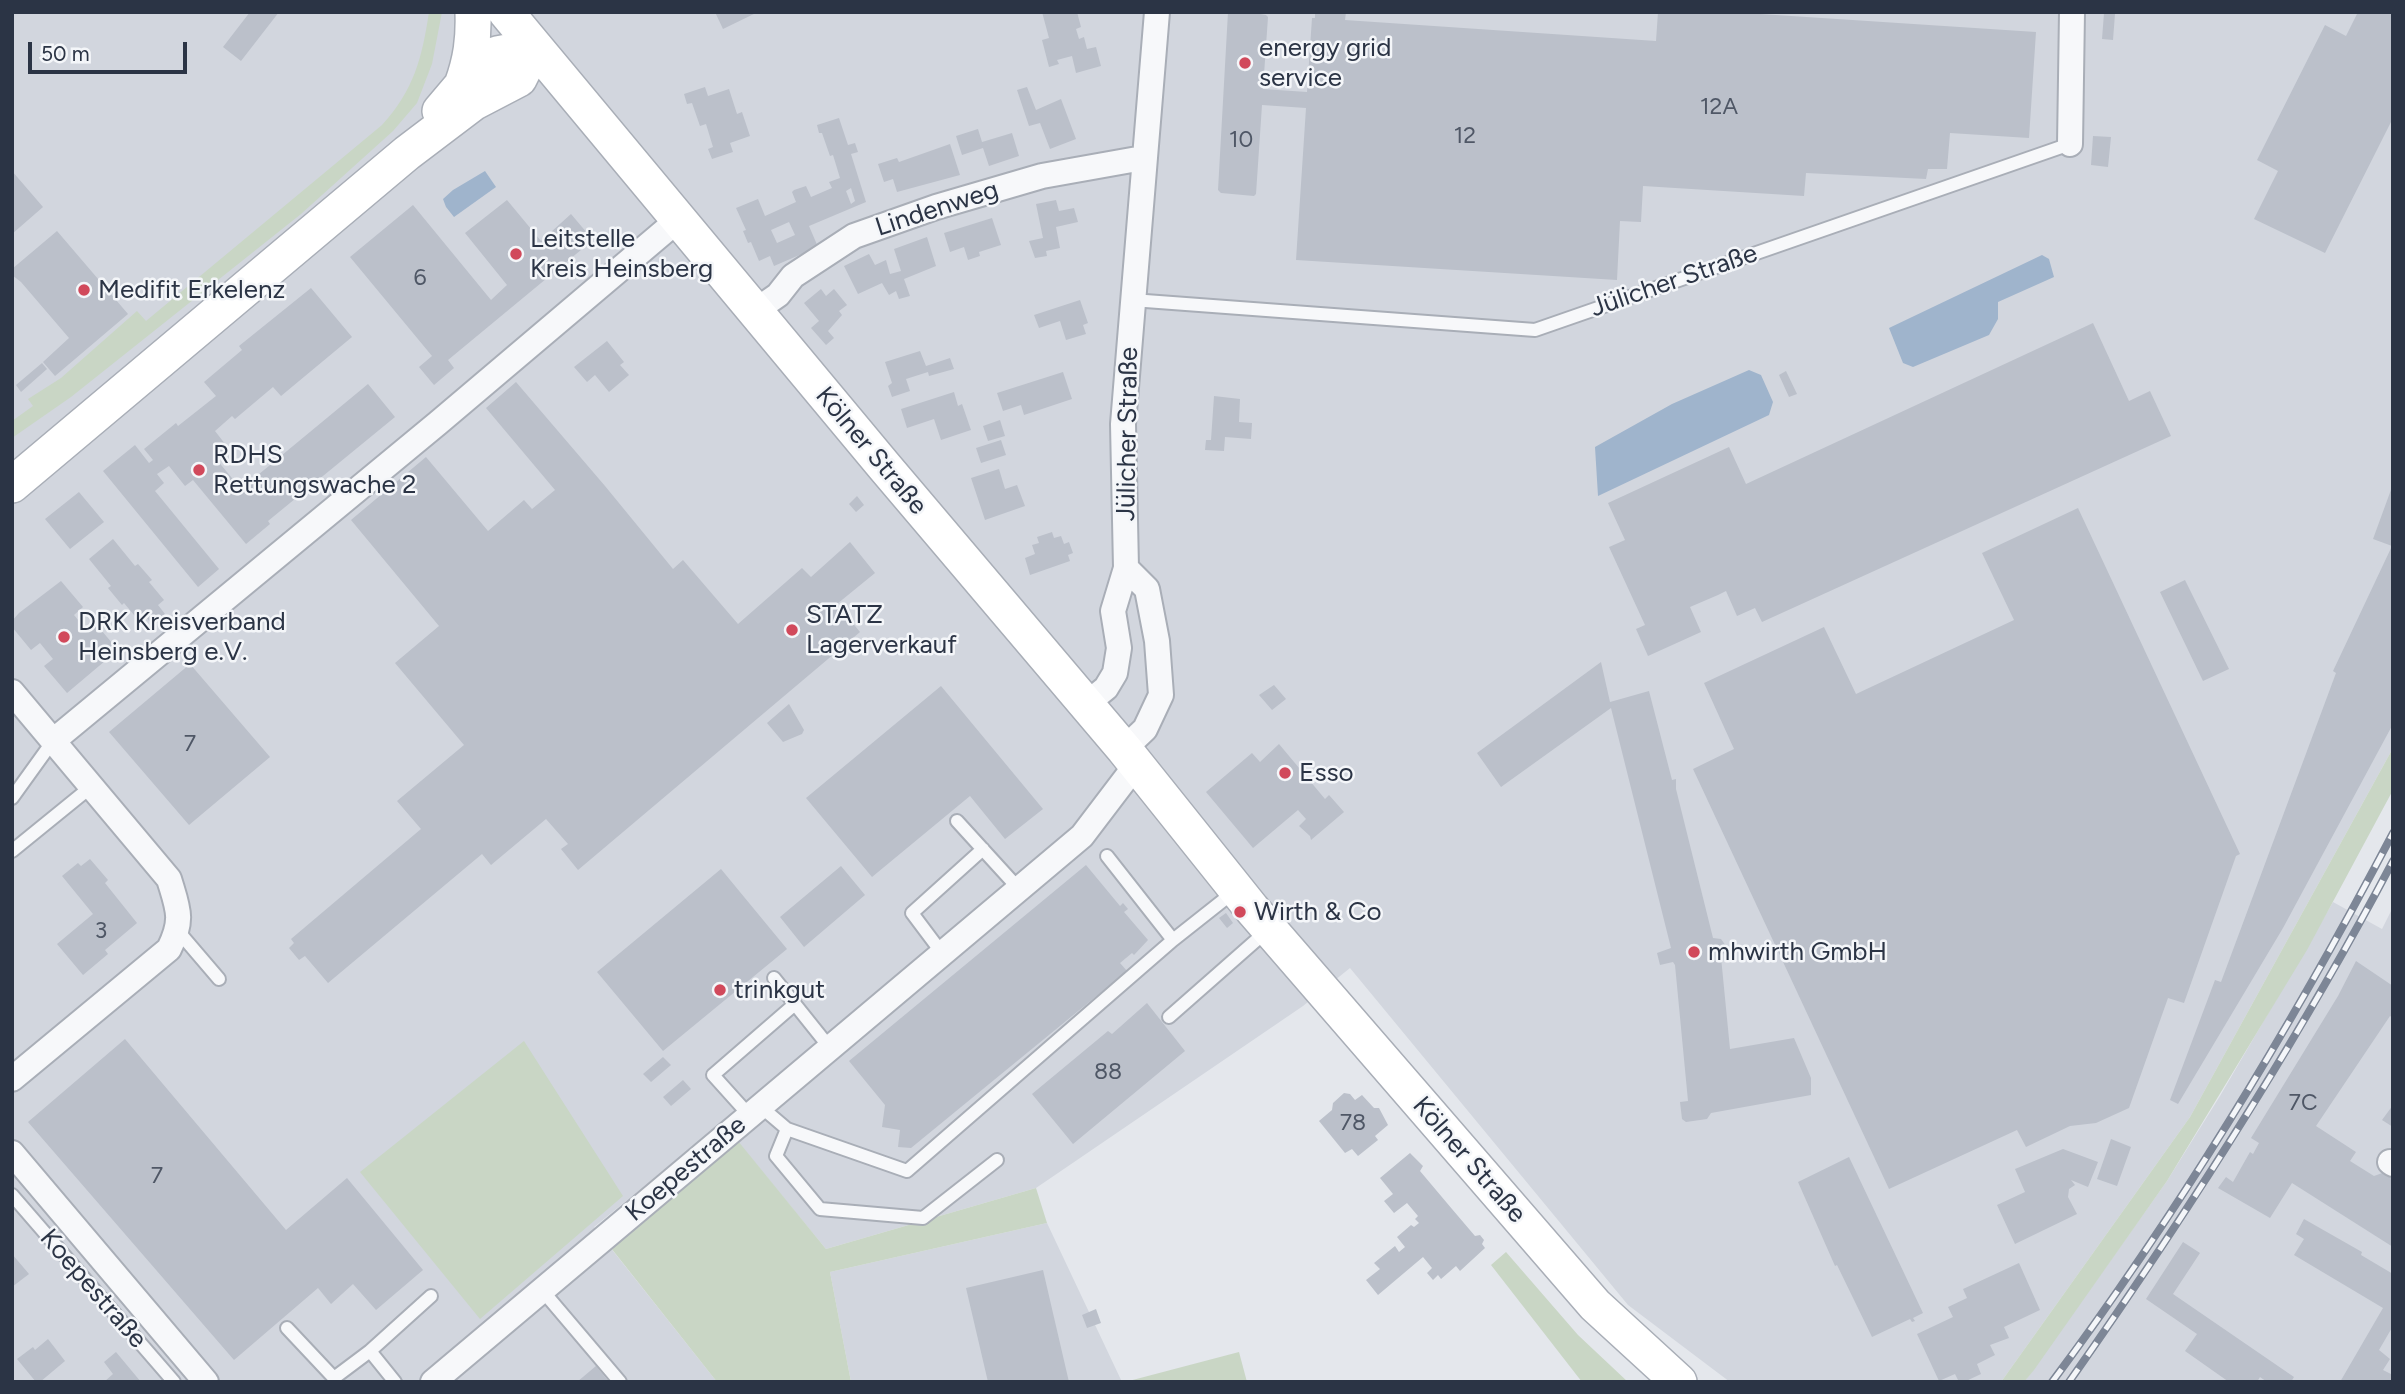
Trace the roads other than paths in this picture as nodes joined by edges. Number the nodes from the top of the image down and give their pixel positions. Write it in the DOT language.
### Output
graph roads {
  1 [pos="472,12"];
  2 [pos="506,12"];
  3 [pos="1157,12"];
  4 [pos="2072,12"];
  5 [pos="535,47"];
  6 [pos="462,85"];
  7 [pos="2070,144"];
  8 [pos="407,153"];
  9 [pos="1143,158"];
  10 [pos="679,219"];
  11 [pos="1132,300"];
  12 [pos="755,311"];
  13 [pos="12,485"];
  14 [pos="1126,568"];
  15 [pos="12,692"];
  16 [pos="1084,705"];
  17 [pos="53,741"];
  18 [pos="1130,757"];
  19 [pos="92,786"];
  20 [pos="12,798"];
  21 [pos="957,821"];
  22 [pos="983,849"];
  23 [pos="12,851"];
  24 [pos="1107,856"];
  25 [pos="1019,888"];
  26 [pos="1236,890"];
  27 [pos="1269,929"];
  28 [pos="178,931"];
  29 [pos="1173,940"];
  30 [pos="942,953"];
  31 [pos="774,978"];
  32 [pos="219,979"];
  33 [pos="795,1004"];
  34 [pos="1169,1017"];
  35 [pos="830,1048"];
  36 [pos="12,1079"];
  37 [pos="755,1111"];
  38 [pos="787,1129"];
  39 [pos="12,1153"];
  40 [pos="997,1160"];
  41 [pos="12,1195"];
  42 [pos="542,1290"];
  43 [pos="432,1296"];
  44 [pos="287,1328"];
  45 [pos="370,1350"];
  46 [pos="174,1382"];
  47 [pos="206,1382"];
  48 [pos="394,1382"];
  49 [pos="433,1382"];
  50 [pos="621,1382"];
  51 [pos="1679,1382"];
  1 -- 6 [label="main road"];
  2 -- 5 [label="main road, Kölner Straße"];
  3 -- 9 [label="street, Jülicher Straße"];
  4 -- 7 [label="street, Jülicher Straße"];
  5 -- 6 [label="main road"];
  5 -- 8 [label="main road"];
  5 -- 10 [label="main road, Kölner Straße"];
  6 -- 8 [label="main road"];
  7 -- 11 [label="lane, Jülicher Straße"];
  8 -- 13 [label="main road"];
  9 -- 11 [label="street, Jülicher Straße"];
  9 -- 12 [label="street, Lindenweg"];
  10 -- 12 [label="main road, Kölner Straße"];
  10 -- 17 [label="street"];
  11 -- 14 [label="street, Jülicher Straße"];
  12 -- 16 [label="main road, Kölner Straße"];
  14 -- 16 [label="street, Jülicher Straße"];
  14 -- 18 [label="street"];
  15 -- 17 [label="street"];
  16 -- 18 [label="main road, Kölner Straße"];
  17 -- 19 [label="street"];
  17 -- 20 [label="lane"];
  18 -- 25 [label="street, Koepestraße"];
  18 -- 26 [label="main road, Kölner Straße"];
  19 -- 23 [label="lane"];
  19 -- 28 [label="street"];
  21 -- 22 [label="lane"];
  22 -- 25 [label="lane"];
  22 -- 30 [label="lane"];
  24 -- 29 [label="lane"];
  25 -- 30 [label="street, Koepestraße"];
  26 -- 27 [label="main road, Kölner Straße"];
  26 -- 29 [label="lane"];
  27 -- 34 [label="lane"];
  27 -- 51 [label="main road, Kölner Straße"];
  28 -- 32 [label="lane"];
  28 -- 36 [label="street"];
  29 -- 38 [label="lane"];
  30 -- 35 [label="street, Koepestraße"];
  31 -- 33 [label="lane"];
  33 -- 35 [label="lane"];
  33 -- 37 [label="lane"];
  35 -- 37 [label="street, Koepestraße"];
  37 -- 38 [label="lane"];
  37 -- 42 [label="street, Koepestraße"];
  38 -- 40 [label="lane"];
  39 -- 47 [label="street"];
  41 -- 46 [label="lane, Koepestraße"];
  42 -- 49 [label="street, Koepestraße"];
  42 -- 50 [label="lane"];
  43 -- 45 [label="lane"];
  44 -- 45 [label="lane"];
  45 -- 48 [label="lane"];
}
